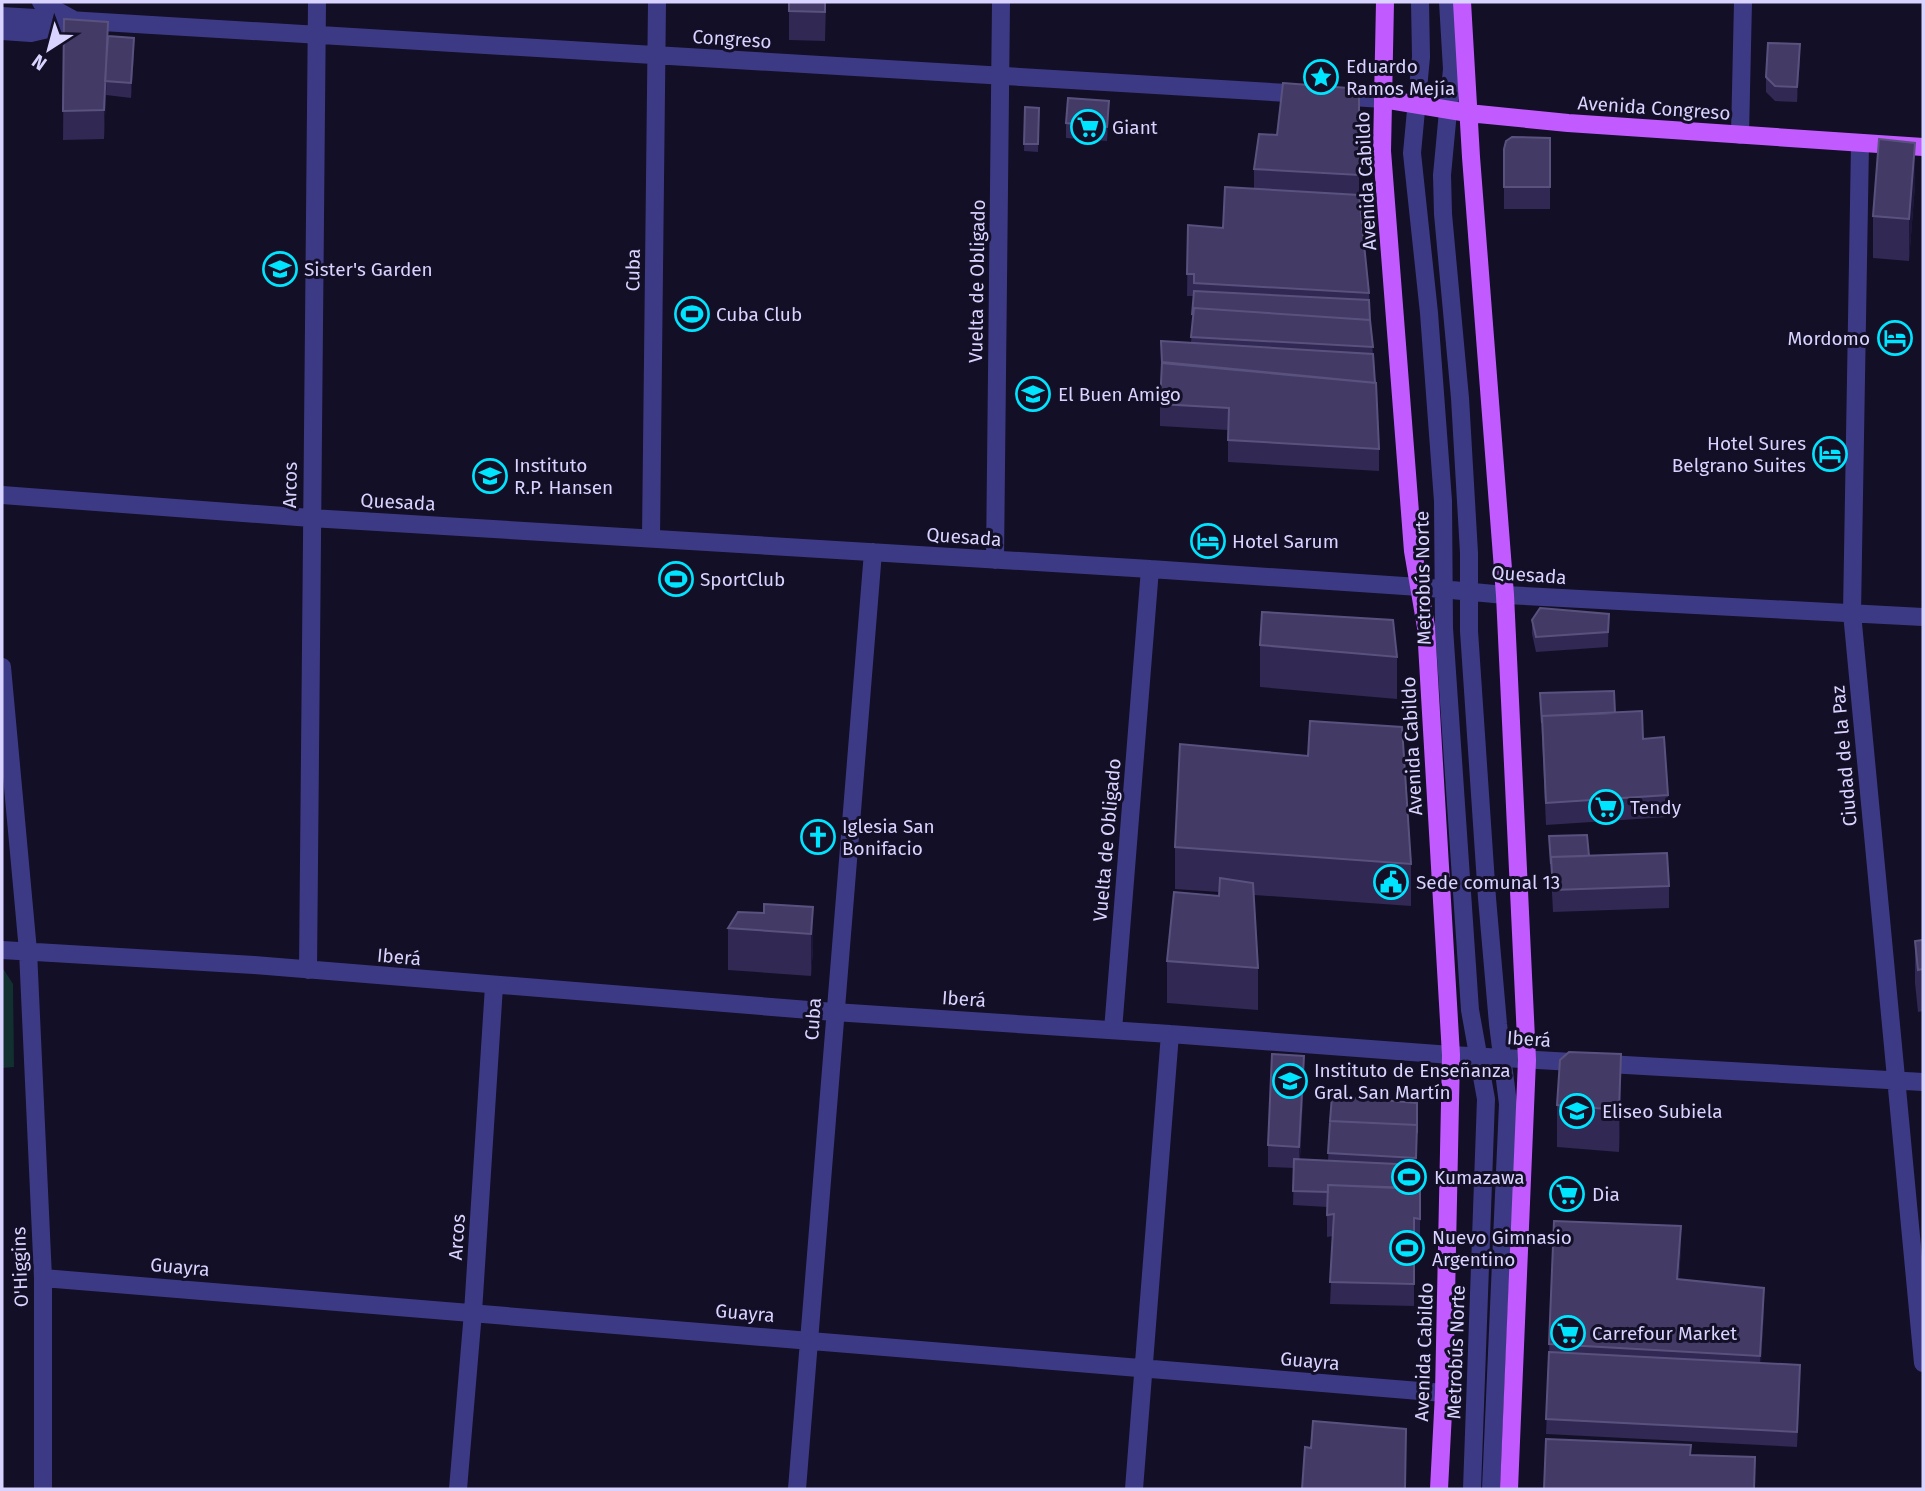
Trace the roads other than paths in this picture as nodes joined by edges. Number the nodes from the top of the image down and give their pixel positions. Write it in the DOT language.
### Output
graph roads {
  1 [pos="41,2"];
  2 [pos="317,2"];
  3 [pos="657,2"];
  4 [pos="1002,2"];
  5 [pos="1385,2"];
  6 [pos="1420,2"];
  7 [pos="1448,2"];
  8 [pos="1462,2"];
  9 [pos="1743,2"];
  10 [pos="2,16"];
  11 [pos="78,22"];
  12 [pos="2,31"];
  13 [pos="317,35"];
  14 [pos="657,55"];
  15 [pos="1001,77"];
  16 [pos="1383,99"];
  17 [pos="1416,105"];
  18 [pos="1448,110"];
  19 [pos="1468,113"];
  20 [pos="1740,135"];
  21 [pos="1860,144"];
  22 [pos="1923,147"];
  23 [pos="2,495"];
  24 [pos="311,517"];
  25 [pos="651,538"];
  26 [pos="873,552"];
  27 [pos="995,560"];
  28 [pos="1150,569"];
  29 [pos="1419,587"];
  30 [pos="1444,590"];
  31 [pos="1468,592"];
  32 [pos="1504,595"];
  33 [pos="1852,613"];
  34 [pos="1923,617"];
  35 [pos="2,667"];
  36 [pos="2,950"];
  37 [pos="28,951"];
  38 [pos="308,970"];
  39 [pos="494,986"];
  40 [pos="834,1012"];
  41 [pos="1113,1030"];
  42 [pos="1170,1034"];
  43 [pos="1451,1055"];
  44 [pos="1478,1056"];
  45 [pos="1502,1058"];
  46 [pos="1527,1060"];
  47 [pos="1895,1081"];
  48 [pos="1923,1082"];
  49 [pos="43,1278"];
  50 [pos="473,1312"];
  51 [pos="810,1339"];
  52 [pos="1923,1363"];
  53 [pos="1143,1368"];
  54 [pos="1444,1393"];
  55 [pos="43,1489"];
  56 [pos="458,1489"];
  57 [pos="797,1489"];
  58 [pos="1134,1489"];
  59 [pos="1439,1489"];
  60 [pos="1472,1489"];
  61 [pos="1491,1489"];
  62 [pos="1509,1489"];
  1 -- 11 [label="street, Congreso"];
  2 -- 13 [label="street, Arcos"];
  3 -- 14 [label="street, Cuba"];
  4 -- 15 [label="street, Vuelta de Obligado"];
  5 -- 16 [label="main road, Avenida Cabildo"];
  6 -- 17 [label="street, Metrobús Norte"];
  7 -- 18 [label="street, Metrobús Norte"];
  8 -- 19 [label="main road"];
  9 -- 20 [label="street"];
  10 -- 11 [label="street, Congreso"];
  11 -- 12 [label="street, Congreso"];
  11 -- 13 [label="street, Congreso"];
  13 -- 14 [label="street, Congreso"];
  13 -- 24 [label="street, Arcos"];
  14 -- 15 [label="street, Congreso"];
  14 -- 25 [label="street, Cuba"];
  15 -- 16 [label="street, Congreso"];
  15 -- 27 [label="street, Vuelta de Obligado"];
  16 -- 17 [label="main road, Avenida Congreso"];
  16 -- 29 [label="main road, Avenida Cabildo"];
  17 -- 18 [label="main road, Avenida Congreso"];
  17 -- 30 [label="street, Metrobús Norte"];
  18 -- 19 [label="main road, Avenida Congreso"];
  18 -- 31 [label="street, Metrobús Norte"];
  19 -- 20 [label="main road, Avenida Congreso"];
  19 -- 32 [label="main road"];
  20 -- 21 [label="main road, Avenida Congreso"];
  21 -- 22 [label="main road, Avenida Congreso"];
  21 -- 33 [label="street, Ciudad de la Paz"];
  23 -- 24 [label="street, Quesada"];
  24 -- 25 [label="street, Quesada"];
  24 -- 38 [label="street, Arcos"];
  25 -- 26 [label="street, Quesada"];
  26 -- 27 [label="street, Quesada"];
  26 -- 40 [label="street, Cuba"];
  27 -- 28 [label="street, Quesada"];
  28 -- 29 [label="street, Quesada"];
  28 -- 41 [label="street, Vuelta de Obligado"];
  29 -- 30 [label="street, Quesada"];
  29 -- 43 [label="main road, Avenida Cabildo"];
  30 -- 31 [label="street, Quesada"];
  30 -- 44 [label="street, Metrobús Norte"];
  31 -- 32 [label="street, Quesada"];
  31 -- 45 [label="street, Metrobús Norte"];
  32 -- 33 [label="street, Quesada"];
  32 -- 46 [label="main road"];
  33 -- 34 [label="street, Quesada"];
  33 -- 47 [label="street, Ciudad de la Paz"];
  35 -- 37 [label="street, O'Higgins"];
  36 -- 37 [label="street, Iberá"];
  37 -- 38 [label="street, Iberá"];
  37 -- 49 [label="street, O'Higgins"];
  38 -- 39 [label="street, Iberá"];
  39 -- 40 [label="street, Iberá"];
  39 -- 50 [label="street, Arcos"];
  40 -- 41 [label="street, Iberá"];
  40 -- 51 [label="street, Cuba"];
  41 -- 42 [label="street, Iberá"];
  42 -- 43 [label="street, Iberá"];
  42 -- 53 [label="street"];
  43 -- 44 [label="street, Iberá"];
  43 -- 54 [label="main road, Avenida Cabildo"];
  44 -- 45 [label="street, Iberá"];
  44 -- 60 [label="street, Metrobús Norte"];
  45 -- 46 [label="street, Iberá"];
  45 -- 61 [label="street, Metrobús Norte"];
  46 -- 47 [label="street, Iberá"];
  46 -- 62 [label="main road"];
  47 -- 48 [label="street, Iberá"];
  47 -- 52 [label="street, Ciudad de la Paz"];
  49 -- 50 [label="street, Guayra"];
  49 -- 55 [label="street, O'Higgins"];
  50 -- 51 [label="street, Guayra"];
  50 -- 56 [label="street, Arcos"];
  51 -- 53 [label="street, Guayra"];
  51 -- 57 [label="street, Cuba"];
  53 -- 54 [label="street, Guayra"];
  53 -- 58 [label="street"];
  54 -- 59 [label="main road, Avenida Cabildo"];
}
